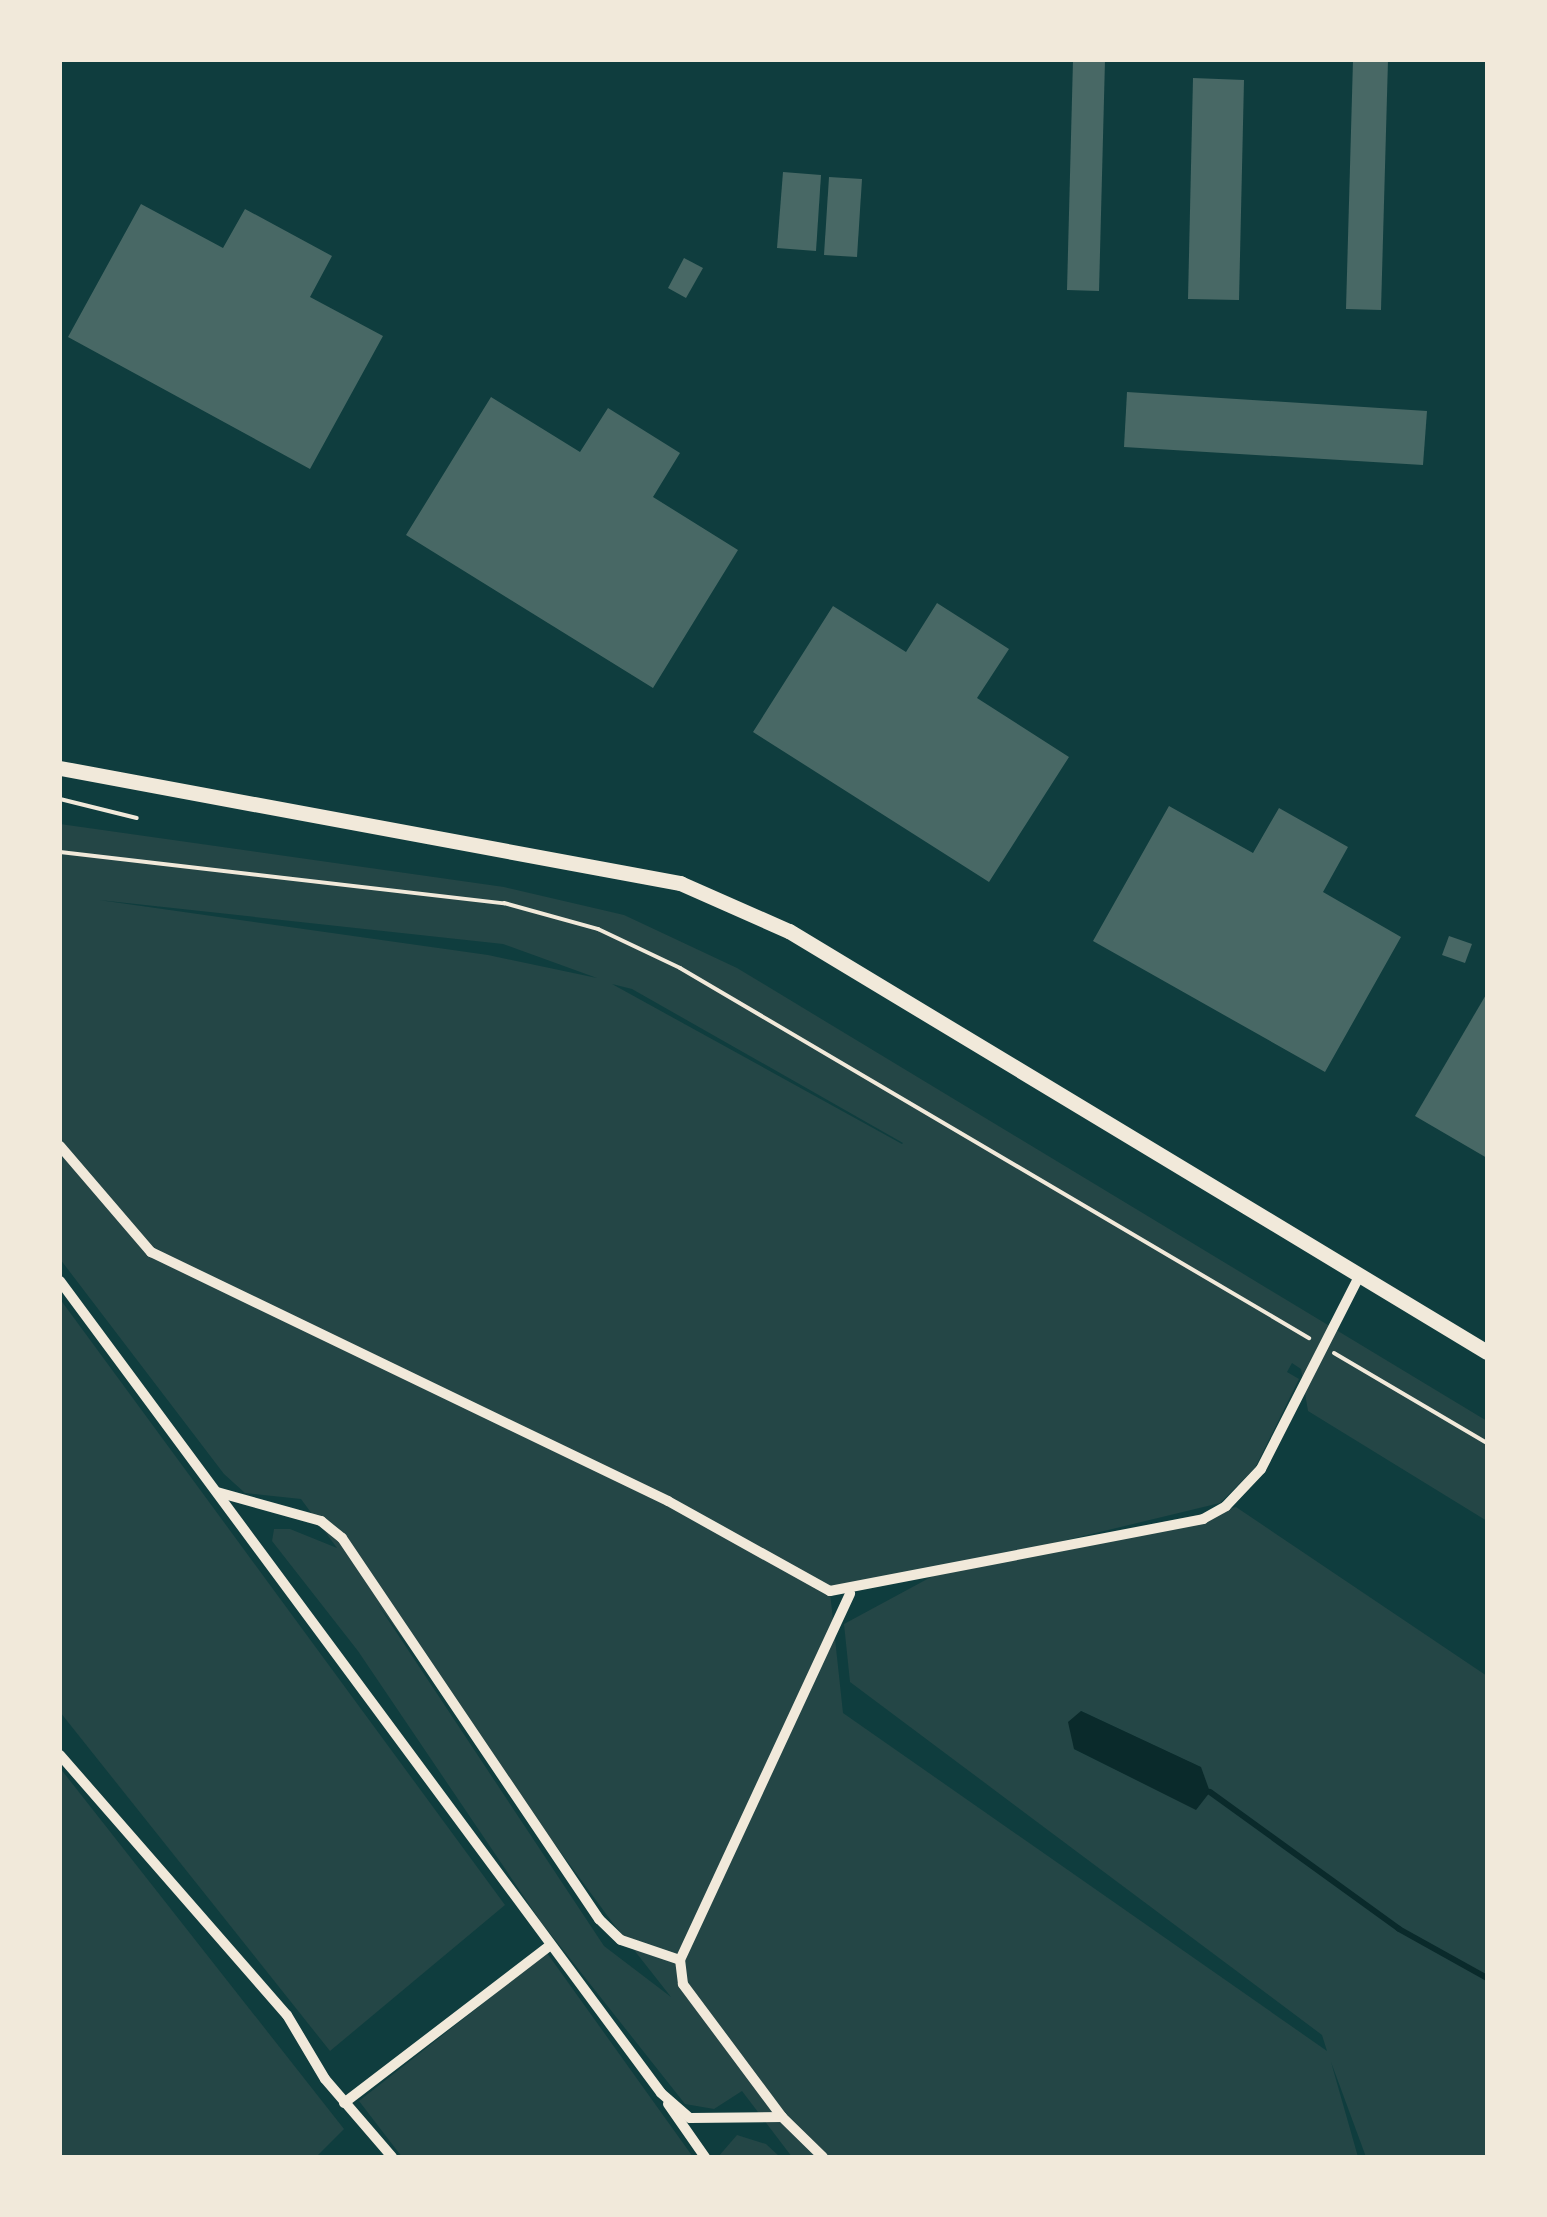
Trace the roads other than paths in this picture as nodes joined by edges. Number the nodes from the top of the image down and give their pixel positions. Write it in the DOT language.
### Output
graph roads {
  1 [pos="60,768"];
  2 [pos="60,1146"];
  3 [pos="1360,1275"];
  4 [pos="60,1281"];
  5 [pos="1487,1352"];
  6 [pos="216,1492"];
  7 [pos="850,1593"];
  8 [pos="60,1755"];
  9 [pos="551,1945"];
  10 [pos="680,1960"];
  11 [pos="660,2094"];
  12 [pos="344,2103"];
  13 [pos="782,2117"];
  14 [pos="392,2157"];
  15 [pos="705,2157"];
  16 [pos="823,2157"];
  1 -- 3 [label="main road"];
  2 -- 7 [label="street"];
  3 -- 5 [label="main road"];
  3 -- 7 [label="street"];
  4 -- 6 [label="street"];
  6 -- 9 [label="street"];
  6 -- 10 [label="street"];
  7 -- 10 [label="street"];
  8 -- 12 [label="street"];
  9 -- 11 [label="street"];
  9 -- 12 [label="street"];
  10 -- 13 [label="street"];
  11 -- 13 [label="street"];
  11 -- 15 [label="street"];
  12 -- 14 [label="street"];
  13 -- 16 [label="street"];
}
